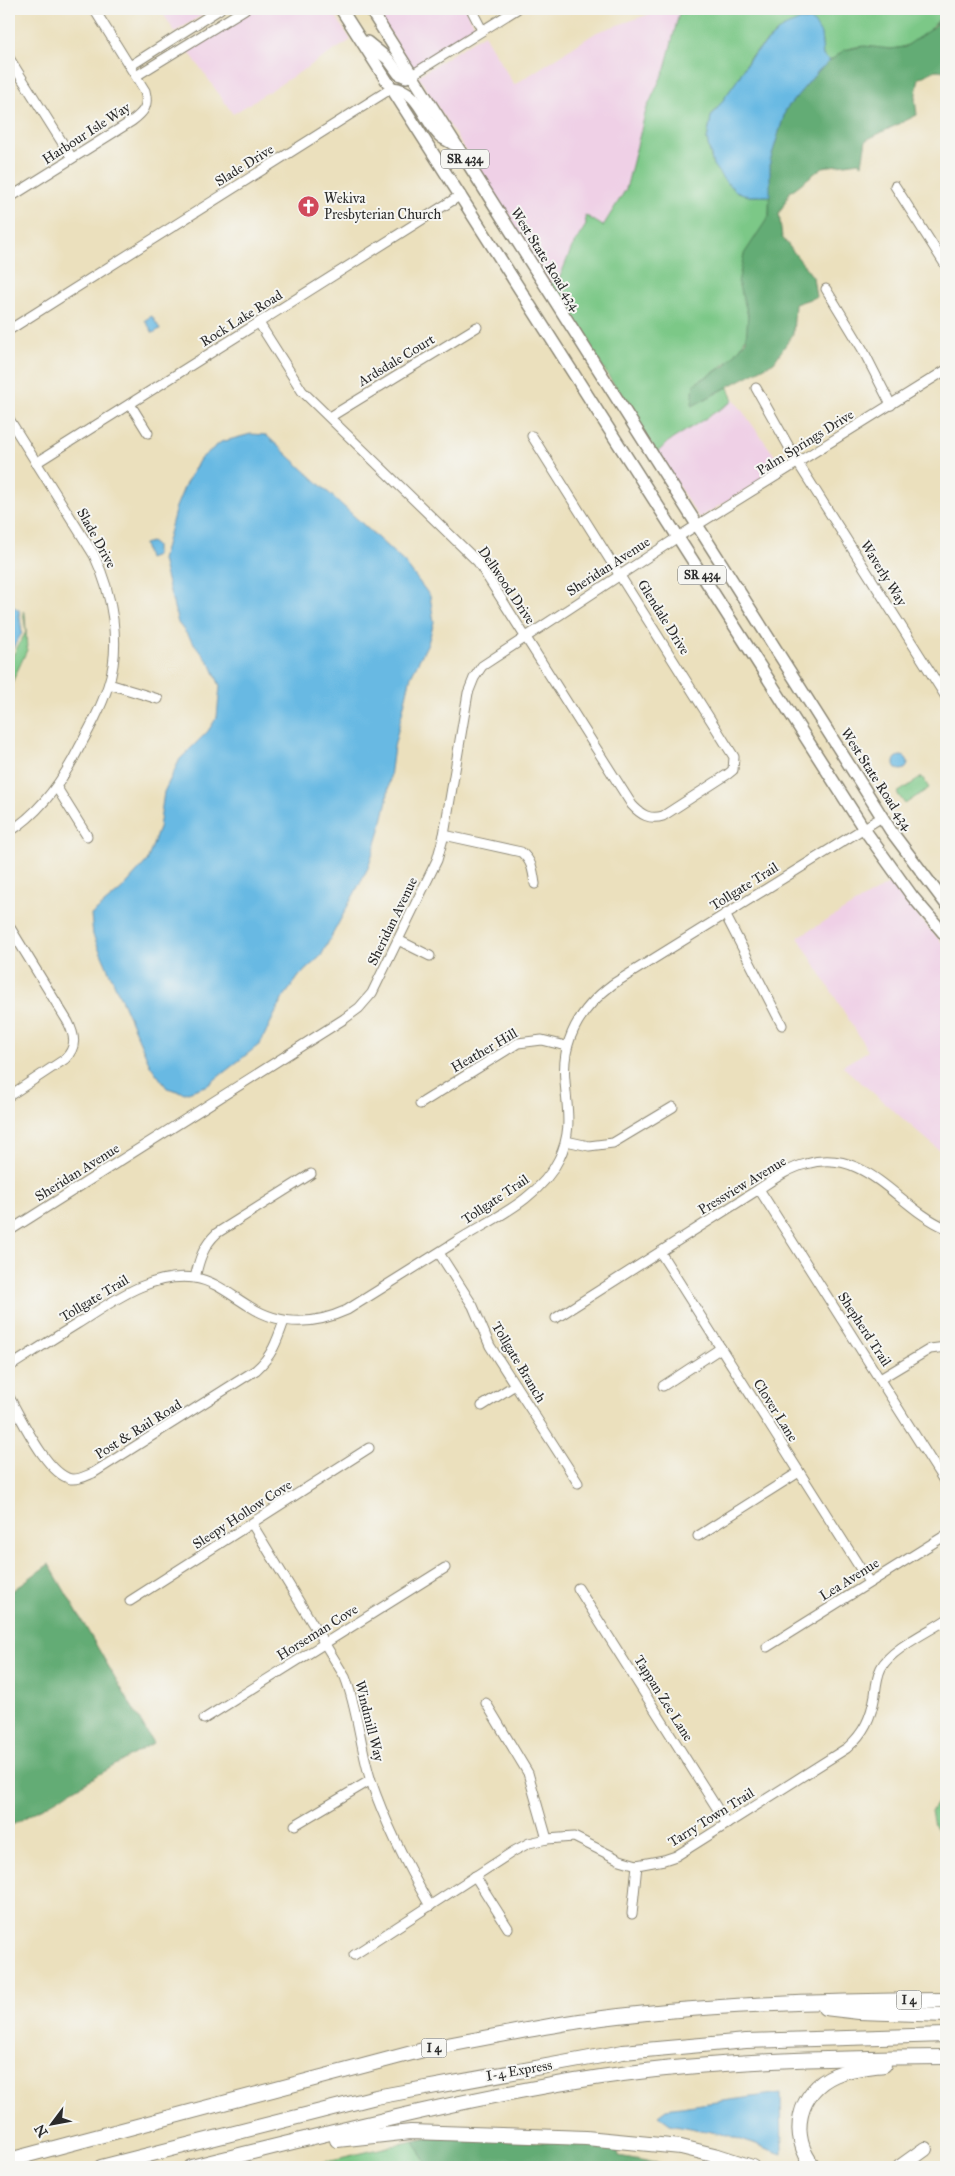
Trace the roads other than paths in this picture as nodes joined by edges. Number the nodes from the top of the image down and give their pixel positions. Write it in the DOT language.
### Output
graph roads {
  1 [pos="94,9"];
  2 [pos="220,9"];
  3 [pos="244,9"];
  4 [pos="342,9"];
  5 [pos="370,9"];
  6 [pos="472,9"];
  7 [pos="517,9"];
  8 [pos="482,30"];
  9 [pos="358,34"];
  10 [pos="9,58"];
  11 [pos="130,66"];
  12 [pos="412,75"];
  13 [pos="136,76"];
  14 [pos="392,88"];
  15 [pos="456,146"];
  16 [pos="72,158"];
  17 [pos="895,186"];
  18 [pos="461,196"];
  19 [pos="9,198"];
  20 [pos="946,266"];
  21 [pos="826,289"];
  22 [pos="259,323"];
  23 [pos="477,327"];
  24 [pos="9,330"];
  25 [pos="946,370"];
  26 [pos="756,388"];
  27 [pos="130,404"];
  28 [pos="891,405"];
  29 [pos="330,417"];
  30 [pos="9,419"];
  31 [pos="148,432"];
  32 [pos="532,436"];
  33 [pos="36,462"];
  34 [pos="798,463"];
  35 [pos="698,525"];
  36 [pos="678,537"];
  37 [pos="621,575"];
  38 [pos="525,636"];
  39 [pos="109,684"];
  40 [pos="946,697"];
  41 [pos="158,700"];
  42 [pos="57,788"];
  43 [pos="646,817"];
  44 [pos="882,817"];
  45 [pos="864,829"];
  46 [pos="9,832"];
  47 [pos="444,835"];
  48 [pos="88,836"];
  49 [pos="535,884"];
  50 [pos="946,904"];
  51 [pos="725,914"];
  52 [pos="9,926"];
  53 [pos="946,936"];
  54 [pos="398,940"];
  55 [pos="430,956"];
  56 [pos="782,1025"];
  57 [pos="566,1046"];
  58 [pos="9,1096"];
  59 [pos="420,1104"];
  60 [pos="673,1107"];
  61 [pos="566,1141"];
  62 [pos="311,1174"];
  63 [pos="759,1188"];
  64 [pos="946,1228"];
  65 [pos="9,1231"];
  66 [pos="660,1252"];
  67 [pos="439,1253"];
  68 [pos="195,1278"];
  69 [pos="556,1318"];
  70 [pos="284,1321"];
  71 [pos="946,1347"];
  72 [pos="721,1348"];
  73 [pos="9,1367"];
  74 [pos="880,1378"];
  75 [pos="515,1385"];
  76 [pos="663,1386"];
  77 [pos="9,1398"];
  78 [pos="482,1406"];
  79 [pos="369,1448"];
  80 [pos="799,1472"];
  81 [pos="578,1483"];
  82 [pos="946,1484"];
  83 [pos="252,1524"];
  84 [pos="946,1534"];
  85 [pos="698,1536"];
  86 [pos="445,1568"];
  87 [pos="869,1582"];
  88 [pos="578,1588"];
  89 [pos="130,1601"];
  90 [pos="946,1620"];
  91 [pos="325,1643"];
  92 [pos="767,1647"];
  93 [pos="486,1703"];
  94 [pos="204,1718"];
  95 [pos="371,1780"];
  96 [pos="727,1824"];
  97 [pos="295,1825"];
  98 [pos="547,1839"];
  99 [pos="637,1865"];
  100 [pos="475,1876"];
  101 [pos="430,1906"];
  102 [pos="632,1914"];
  103 [pos="508,1928"];
  104 [pos="354,1955"];
  105 [pos="946,2000"];
  106 [pos="790,2003"];
  107 [pos="946,2015"];
  108 [pos="946,2034"];
  109 [pos="946,2058"];
  110 [pos="925,2149"];
  111 [pos="9,2160"];
  112 [pos="207,2163"];
  113 [pos="101,2167"];
  114 [pos="191,2167"];
  115 [pos="752,2167"];
  116 [pos="814,2167"];
  117 [pos="900,2167"];
  1 -- 11 [label="street, Harbour Isle Way"];
  2 -- 11 [label="street"];
  3 -- 13 [label="street"];
  4 -- 9 [label="main road, SR 434"];
  5 -- 12 [label="main road, West State Road 434 / SR 434"];
  6 -- 8 [label="street"];
  7 -- 8 [label="street"];
  8 -- 12 [label="street"];
  9 -- 12 [label="main road"];
  9 -- 14 [label="main road, SR 434"];
  10 -- 16 [label="street"];
  11 -- 13 [label="street, Harbour Isle Way"];
  12 -- 15 [label="main road, West State Road 434 / SR 434"];
  13 -- 16 [label="street, Harbour Isle Way"];
  14 -- 15 [label="main road"];
  14 -- 18 [label="main road, SR 434"];
  14 -- 24 [label="street, Slade Drive"];
  15 -- 35 [label="main road, West State Road 434 / SR 434"];
  16 -- 19 [label="street, Harbour Isle Way"];
  17 -- 20 [label="street"];
  18 -- 22 [label="street, Rock Lake Road"];
  18 -- 36 [label="main road, SR 434"];
  21 -- 28 [label="street"];
  22 -- 27 [label="street, Rock Lake Road"];
  22 -- 29 [label="street, Dellwood Drive"];
  23 -- 29 [label="street, Ardsdale Court"];
  25 -- 28 [label="street, Palm Springs Drive"];
  26 -- 34 [label="street, Waverly Way"];
  27 -- 31 [label="street"];
  27 -- 33 [label="street, Rock Lake Road"];
  28 -- 34 [label="street, Palm Springs Drive"];
  29 -- 38 [label="street, Dellwood Drive"];
  30 -- 33 [label="street, Slade Drive"];
  32 -- 37 [label="street, Glendale Drive"];
  33 -- 39 [label="street, Slade Drive"];
  34 -- 35 [label="street, Palm Springs Drive"];
  34 -- 40 [label="street, Waverly Way"];
  35 -- 36 [label="street, Palm Springs Drive"];
  35 -- 44 [label="main road, West State Road 434 / SR 434"];
  36 -- 37 [label="street, Sheridan Avenue"];
  36 -- 45 [label="main road, SR 434"];
  37 -- 38 [label="street, Sheridan Avenue"];
  37 -- 43 [label="street, Glendale Drive"];
  38 -- 43 [label="street, Dellwood Drive"];
  38 -- 47 [label="street, Sheridan Avenue"];
  39 -- 41 [label="street"];
  39 -- 42 [label="street, Slade Drive"];
  42 -- 46 [label="street, Slade Drive"];
  42 -- 48 [label="street"];
  44 -- 45 [label="street, Tollgate Trail"];
  44 -- 50 [label="main road, West State Road 434 / SR 434"];
  45 -- 51 [label="street, Tollgate Trail"];
  45 -- 53 [label="main road, SR 434"];
  47 -- 49 [label="street"];
  47 -- 54 [label="street, Sheridan Avenue"];
  51 -- 56 [label="street"];
  51 -- 57 [label="street, Tollgate Trail"];
  52 -- 58 [label="street"];
  54 -- 55 [label="street"];
  54 -- 65 [label="street, Sheridan Avenue"];
  57 -- 59 [label="street, Heather Hill"];
  57 -- 61 [label="street, Tollgate Trail"];
  60 -- 61 [label="street"];
  61 -- 67 [label="street, Tollgate Trail"];
  62 -- 68 [label="street"];
  63 -- 64 [label="street, Pressview Avenue"];
  63 -- 66 [label="street, Pressview Avenue"];
  63 -- 74 [label="street, Shepherd Trail"];
  66 -- 69 [label="street, Pressview Avenue"];
  66 -- 72 [label="street, Clover Lane"];
  67 -- 70 [label="street, Tollgate Trail"];
  67 -- 75 [label="street, Tollgate Branch"];
  68 -- 70 [label="street, Tollgate Trail"];
  68 -- 73 [label="street, Tollgate Trail"];
  70 -- 77 [label="street, Post & Rail Road"];
  71 -- 74 [label="street"];
  72 -- 76 [label="street"];
  72 -- 80 [label="street, Clover Lane"];
  74 -- 82 [label="street, Shepherd Trail"];
  75 -- 78 [label="street"];
  75 -- 81 [label="street, Tollgate Branch"];
  79 -- 83 [label="street, Sleepy Hollow Cove"];
  80 -- 85 [label="street"];
  80 -- 87 [label="street, Clover Lane"];
  83 -- 89 [label="street, Sleepy Hollow Cove"];
  83 -- 91 [label="street, Windmill Way"];
  84 -- 87 [label="street, Lea Avenue"];
  86 -- 91 [label="street, Horseman Cove"];
  87 -- 92 [label="street, Lea Avenue"];
  88 -- 96 [label="street, Tappan Zee Lane"];
  90 -- 96 [label="street, Tarry Town Trail"];
  91 -- 94 [label="street, Horseman Cove"];
  91 -- 95 [label="street, Windmill Way"];
  93 -- 98 [label="street"];
  95 -- 97 [label="street"];
  95 -- 101 [label="street, Windmill Way"];
  96 -- 99 [label="street, Tarry Town Trail"];
  98 -- 99 [label="street"];
  98 -- 100 [label="street"];
  99 -- 102 [label="street"];
  100 -- 101 [label="street"];
  100 -- 103 [label="street"];
  101 -- 104 [label="street"];
  105 -- 106 [label="highway, I 4"];
  106 -- 107 [label="highway"];
  106 -- 111 [label="highway, I 4"];
  108 -- 113 [label="highway, I-4 Express"];
  109 -- 112 [label="highway"];
  109 -- 116 [label="highway"];
  110 -- 117 [label="highway"];
  112 -- 114 [label="highway"];
  112 -- 115 [label="highway"];
}
